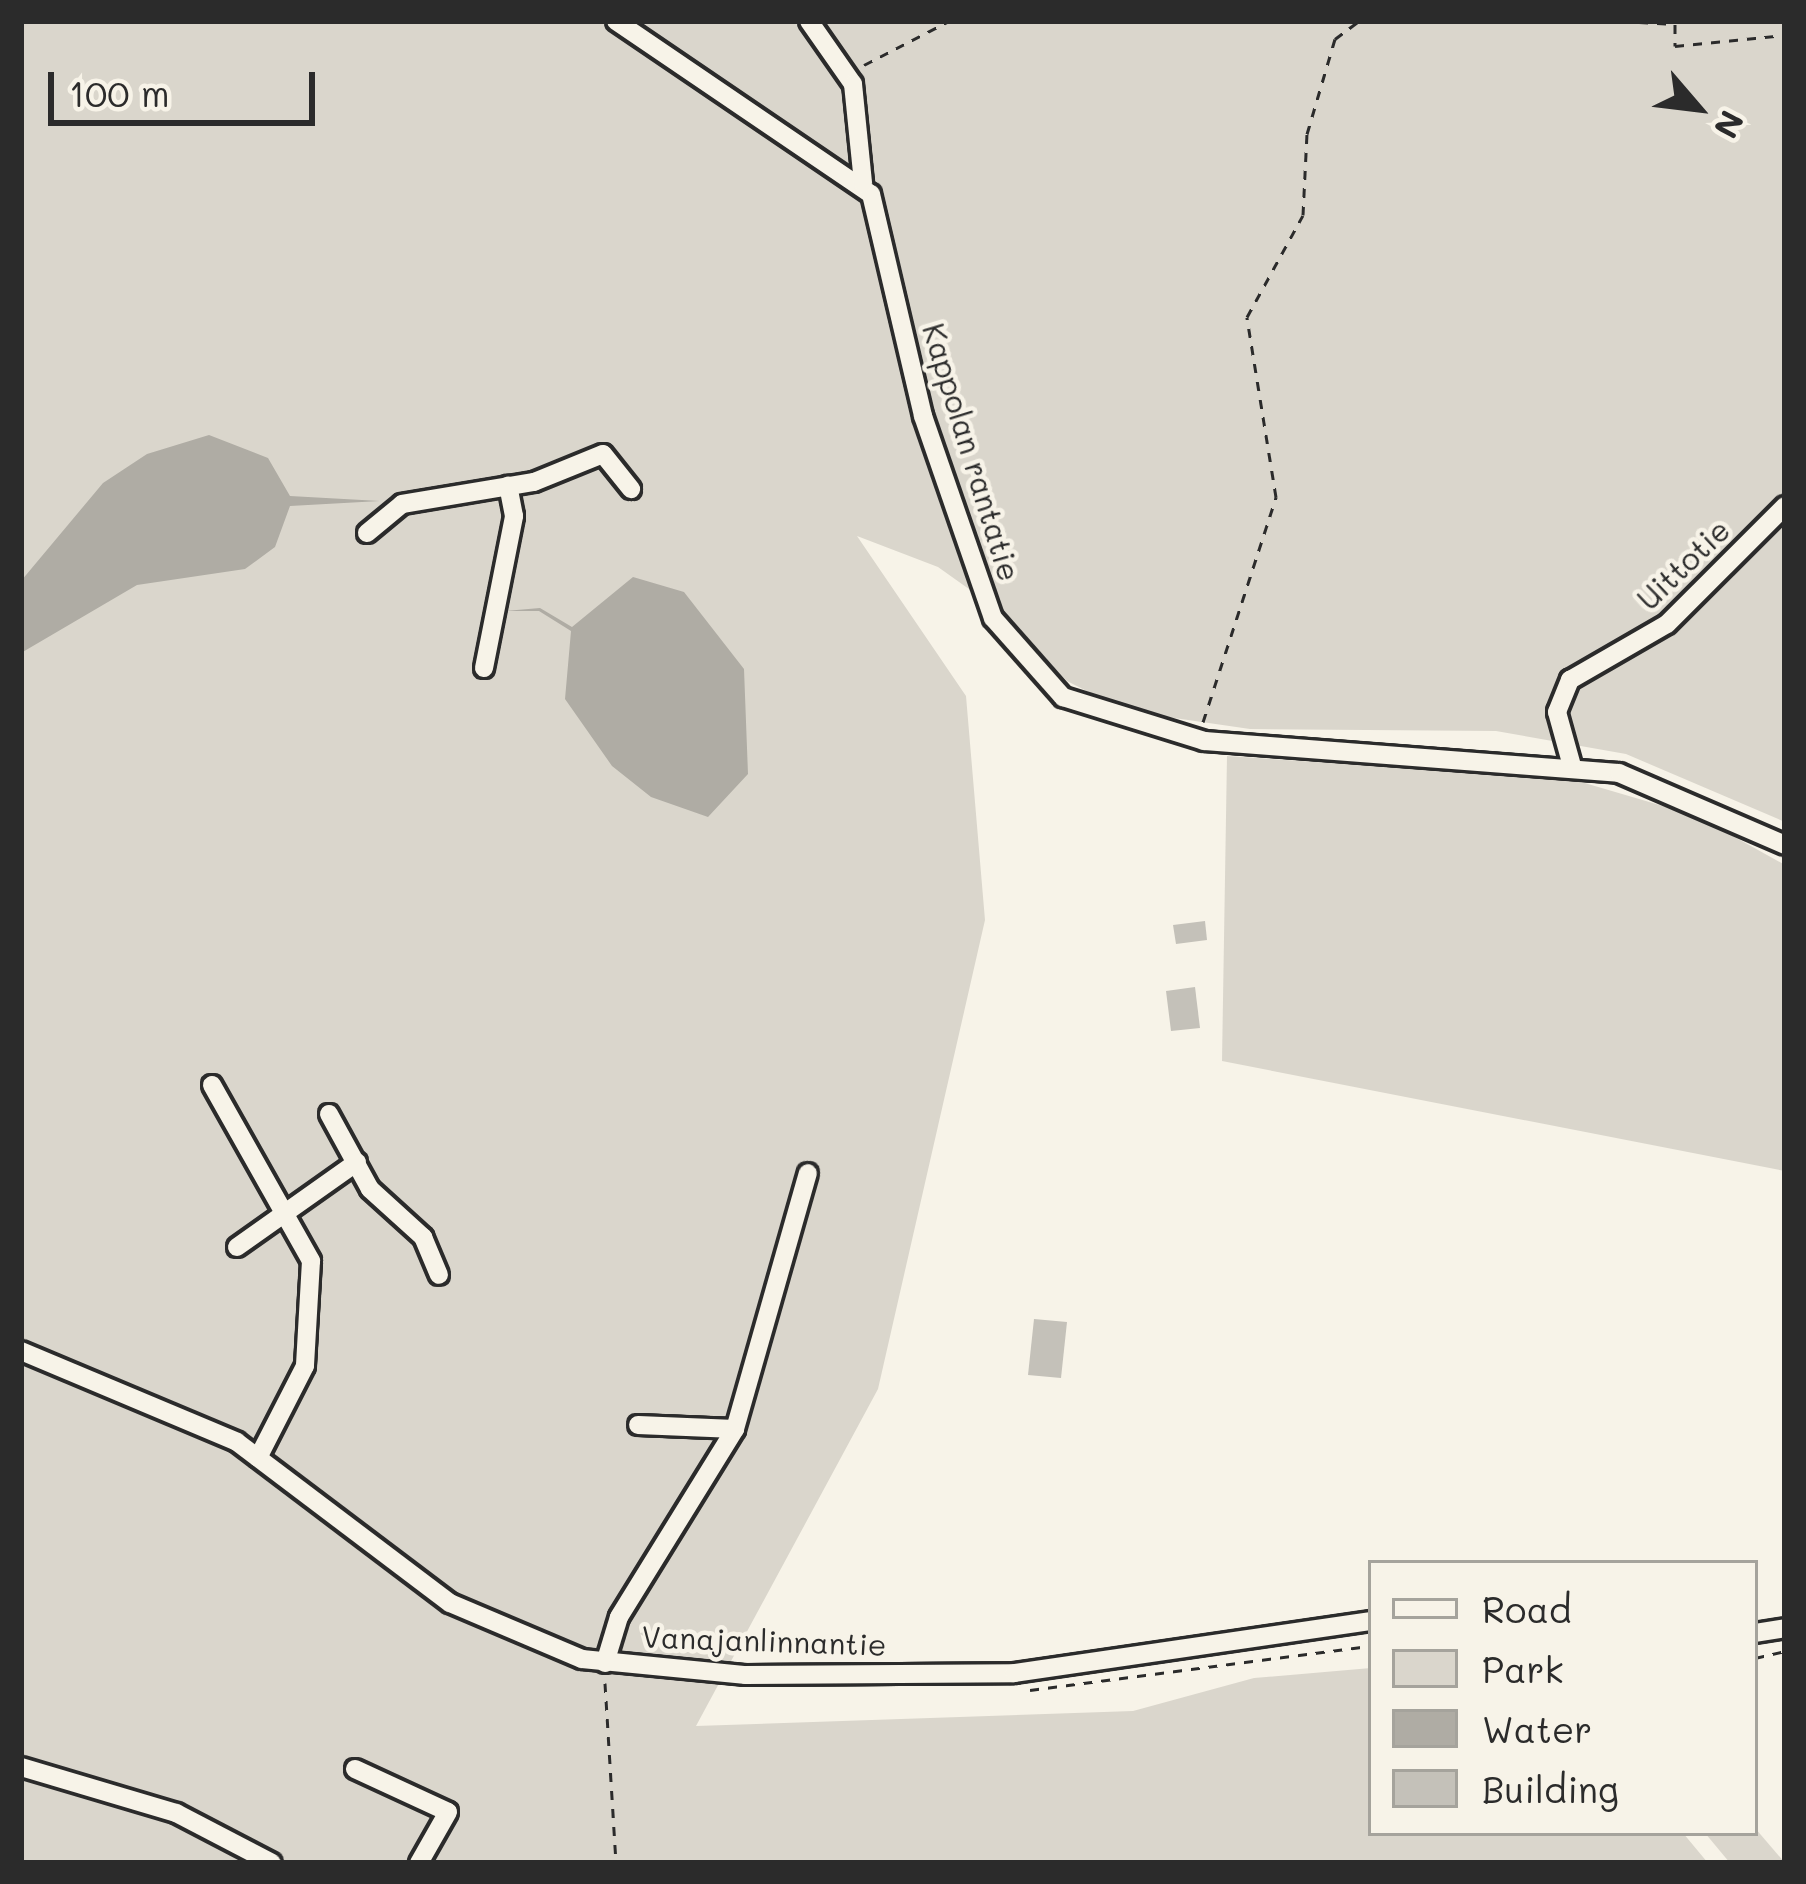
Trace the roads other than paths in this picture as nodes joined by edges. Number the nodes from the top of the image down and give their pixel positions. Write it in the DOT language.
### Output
graph roads {
  1 [pos="616,21"];
  2 [pos="808,21"];
  3 [pos="863,183"];
  4 [pos="508,486"];
  5 [pos="631,489"];
  6 [pos="1785,506"];
  7 [pos="367,533"];
  8 [pos="484,668"];
  9 [pos="1572,766"];
  10 [pos="1785,845"];
  11 [pos="212,1085"];
  12 [pos="329,1114"];
  13 [pos="357,1162"];
  14 [pos="808,1173"];
  15 [pos="284,1209"];
  16 [pos="237,1247"];
  17 [pos="439,1274"];
  18 [pos="21,1351"];
  19 [pos="638,1425"];
  20 [pos="735,1429"];
  21 [pos="258,1458"];
  22 [pos="1368,1621"];
  23 [pos="610,1669"];
  24 [pos="21,1767"];
  25 [pos="355,1769"];
  26 [pos="272,1863"];
  27 [pos="419,1863"];
  1 -- 3 [label="street"];
  2 -- 3 [label="street, Kappolan rantatie"];
  3 -- 9 [label="street, Kappolan rantatie"];
  4 -- 5 [label="street"];
  4 -- 7 [label="street"];
  4 -- 8 [label="street"];
  6 -- 9 [label="street, Uittotie"];
  9 -- 10 [label="street, Kappolan rantatie"];
  11 -- 15 [label="street"];
  12 -- 13 [label="street"];
  13 -- 15 [label="street"];
  13 -- 17 [label="street"];
  14 -- 20 [label="street"];
  15 -- 16 [label="street"];
  15 -- 21 [label="street"];
  18 -- 21 [label="street, Vanajanlinnantie"];
  19 -- 20 [label="street"];
  20 -- 23 [label="street"];
  21 -- 23 [label="street, Vanajanlinnantie"];
  22 -- 23 [label="street, Vanajanlinnantie"];
  24 -- 26 [label="street"];
  25 -- 27 [label="street"];
}
